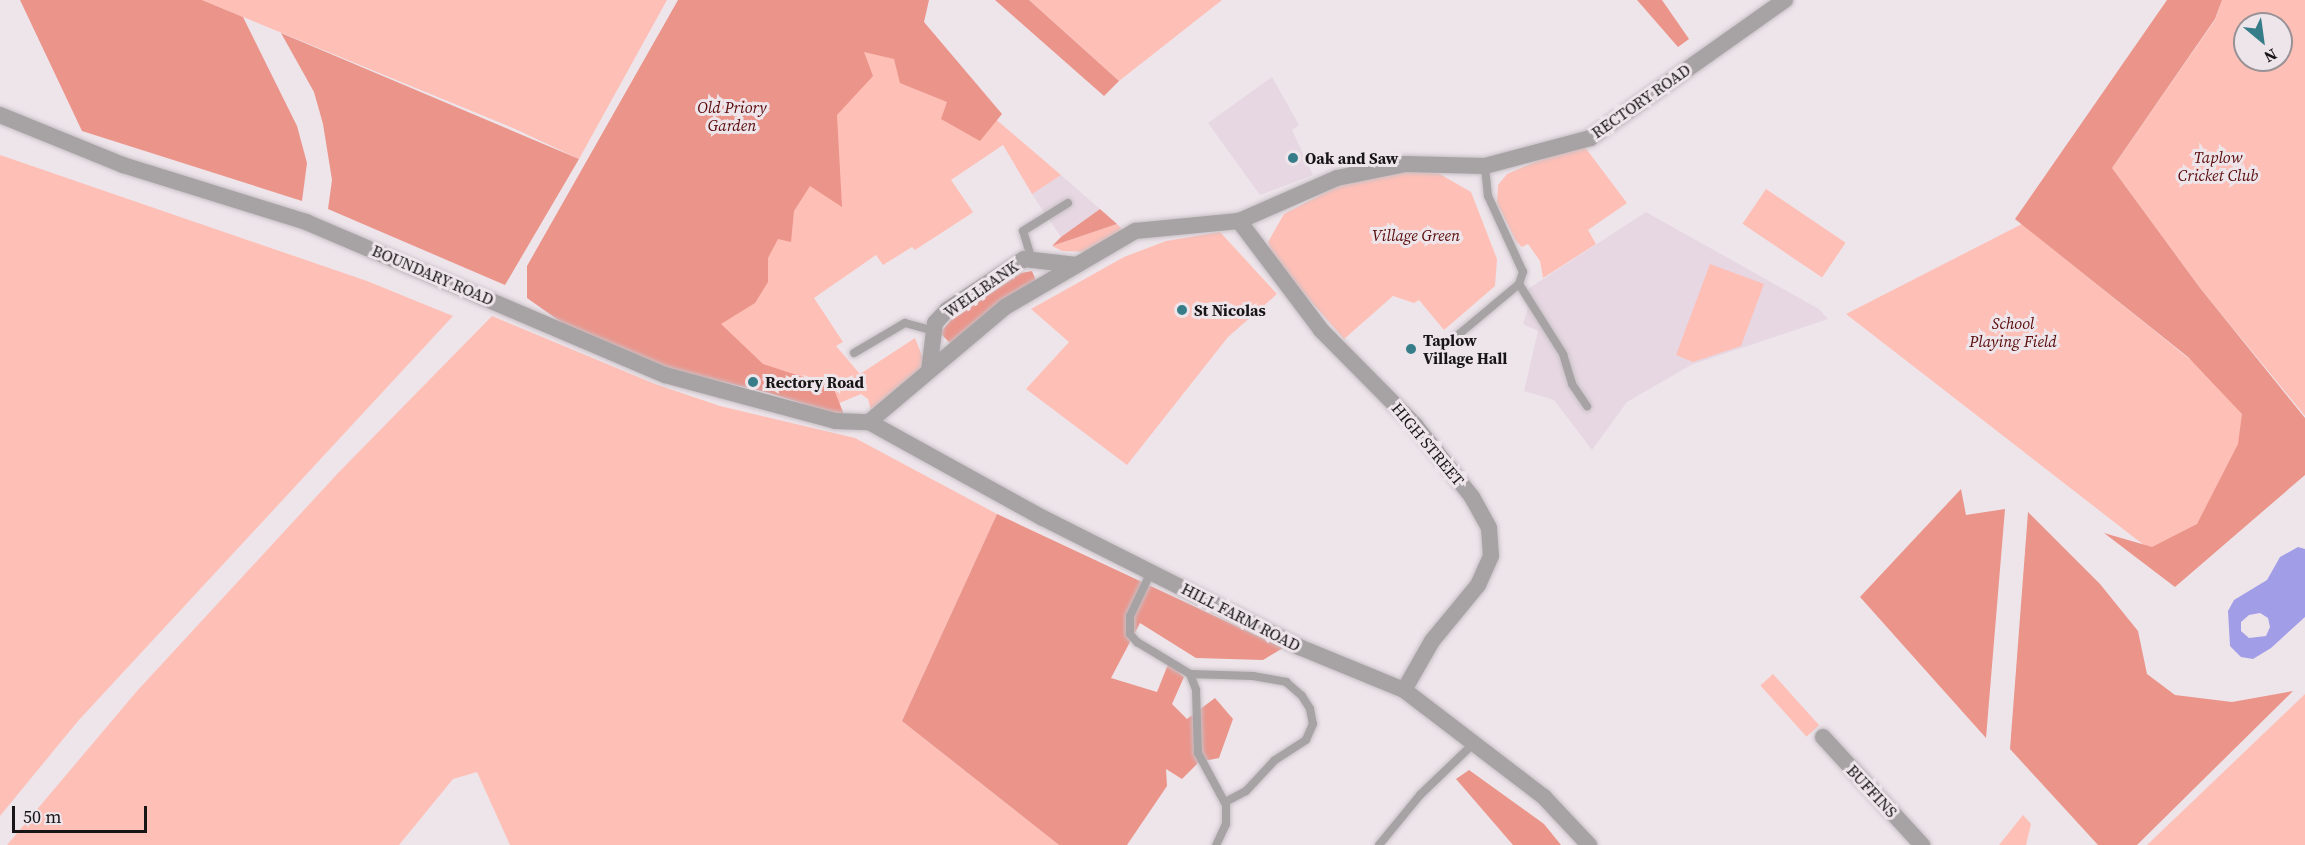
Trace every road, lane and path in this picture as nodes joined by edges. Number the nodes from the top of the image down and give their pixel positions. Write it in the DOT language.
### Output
graph roads {
  1 [pos="1785,0"];
  2 [pos="0,115"];
  3 [pos="1485,166"];
  4 [pos="1068,202"];
  5 [pos="1239,221"];
  6 [pos="1032,260"];
  7 [pos="1077,265"];
  8 [pos="1519,284"];
  9 [pos="934,331"];
  10 [pos="1452,340"];
  11 [pos="854,353"];
  12 [pos="929,371"];
  13 [pos="1587,406"];
  14 [pos="869,422"];
  15 [pos="1151,572"];
  16 [pos="1190,674"];
  17 [pos="1404,690"];
  18 [pos="1823,737"];
  19 [pos="1476,741"];
  20 [pos="1225,802"];
  21 [pos="1921,844"];
  22 [pos="1216,845"];
  23 [pos="1379,845"];
  24 [pos="1589,845"];
  1 -- 3 [label="street, RECTORY ROAD"];
  2 -- 14 [label="street, BOUNDARY ROAD"];
  3 -- 5 [label="street, RECTORY ROAD"];
  3 -- 8 [label="lane"];
  4 -- 6 [label="lane"];
  5 -- 7 [label="street, RECTORY ROAD"];
  5 -- 17 [label="street, HIGH STREET"];
  6 -- 7 [label="street, WELLBANK"];
  6 -- 9 [label="street, WELLBANK"];
  7 -- 12 [label="street, RECTORY ROAD"];
  8 -- 10 [label="lane"];
  8 -- 13 [label="lane"];
  9 -- 11 [label="lane"];
  9 -- 12 [label="street, WELLBANK"];
  12 -- 14 [label="street, RECTORY ROAD"];
  14 -- 15 [label="street, HILL FARM ROAD"];
  15 -- 16 [label="lane"];
  15 -- 17 [label="street, HILL FARM ROAD"];
  16 -- 20 [label="lane"];
  16 -- 20 [label="lane"];
  17 -- 19 [label="street, HILL FARM ROAD"];
  18 -- 21 [label="street, BUFFINS"];
  19 -- 23 [label="lane"];
  19 -- 24 [label="street, HILL FARM ROAD"];
  20 -- 22 [label="lane"];
}
